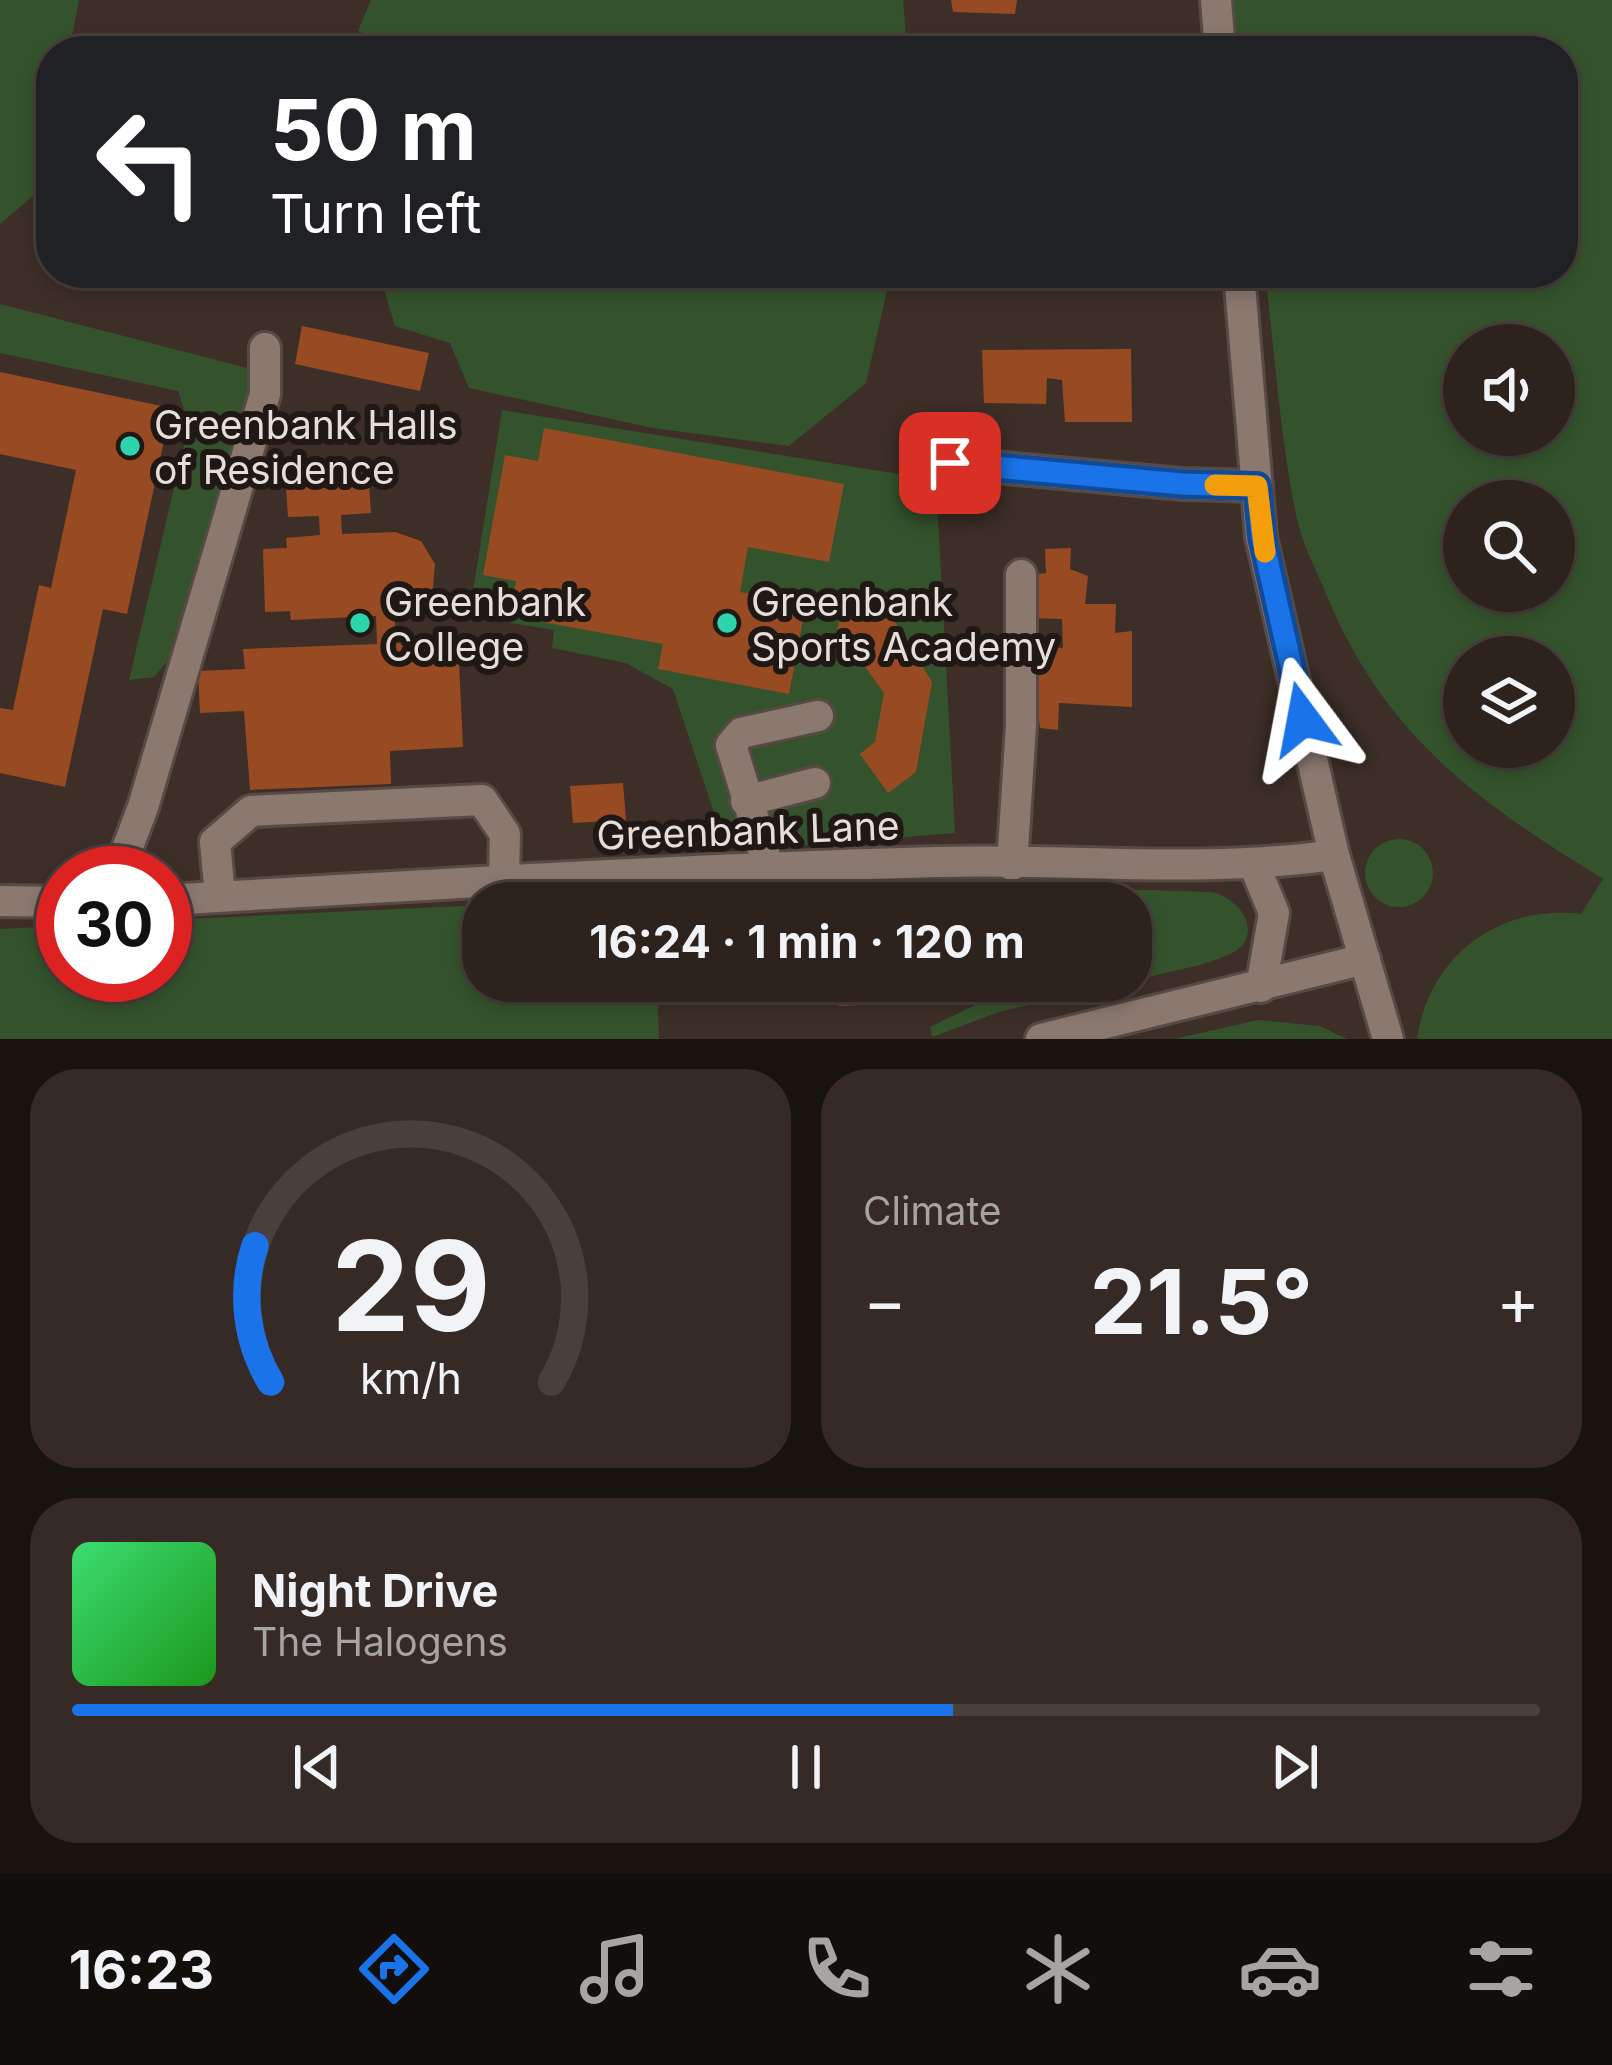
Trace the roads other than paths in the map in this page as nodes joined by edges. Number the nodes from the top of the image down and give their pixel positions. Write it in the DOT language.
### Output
graph roads {
  1 [pos="1216,0"];
  2 [pos="1219,36"];
  3 [pos="1240,288"];
  4 [pos="265,349"];
  5 [pos="950,463"];
  6 [pos="1257,486"];
  7 [pos="1021,575"];
  8 [pos="818,716"];
  9 [pos="814,783"];
  10 [pos="746,801"];
  11 [pos="128,846"];
  12 [pos="1013,851"];
  13 [pos="1334,856"];
  14 [pos="769,866"];
  15 [pos="1255,867"];
  16 [pos="504,880"];
  17 [pos="220,896"];
  18 [pos="192,898"];
  19 [pos="0,901"];
  20 [pos="36,902"];
  21 [pos="1365,958"];
  22 [pos="1261,987"];
  23 [pos="1041,1039"];
  24 [pos="1388,1039"];
  1 -- 2 [label="street"];
  3 -- 6 [label="street"];
  4 -- 11 [label="street"];
  5 -- 6 [label="street"];
  6 -- 13 [label="street"];
  7 -- 12 [label="street"];
  8 -- 10 [label="street"];
  9 -- 10 [label="street"];
  10 -- 14 [label="street"];
  12 -- 14 [label="street, Greenbank Lane"];
  12 -- 15 [label="street, Greenbank Lane"];
  13 -- 15 [label="street, Greenbank Lane"];
  13 -- 21 [label="street"];
  14 -- 16 [label="street, Greenbank Lane"];
  15 -- 22 [label="street"];
  16 -- 17 [label="street, Greenbank Lane"];
  16 -- 17 [label="street"];
  17 -- 18 [label="street, Greenbank Lane"];
  19 -- 20 [label="street"];
  21 -- 22 [label="street"];
  21 -- 24 [label="street"];
  22 -- 23 [label="street"];
}
